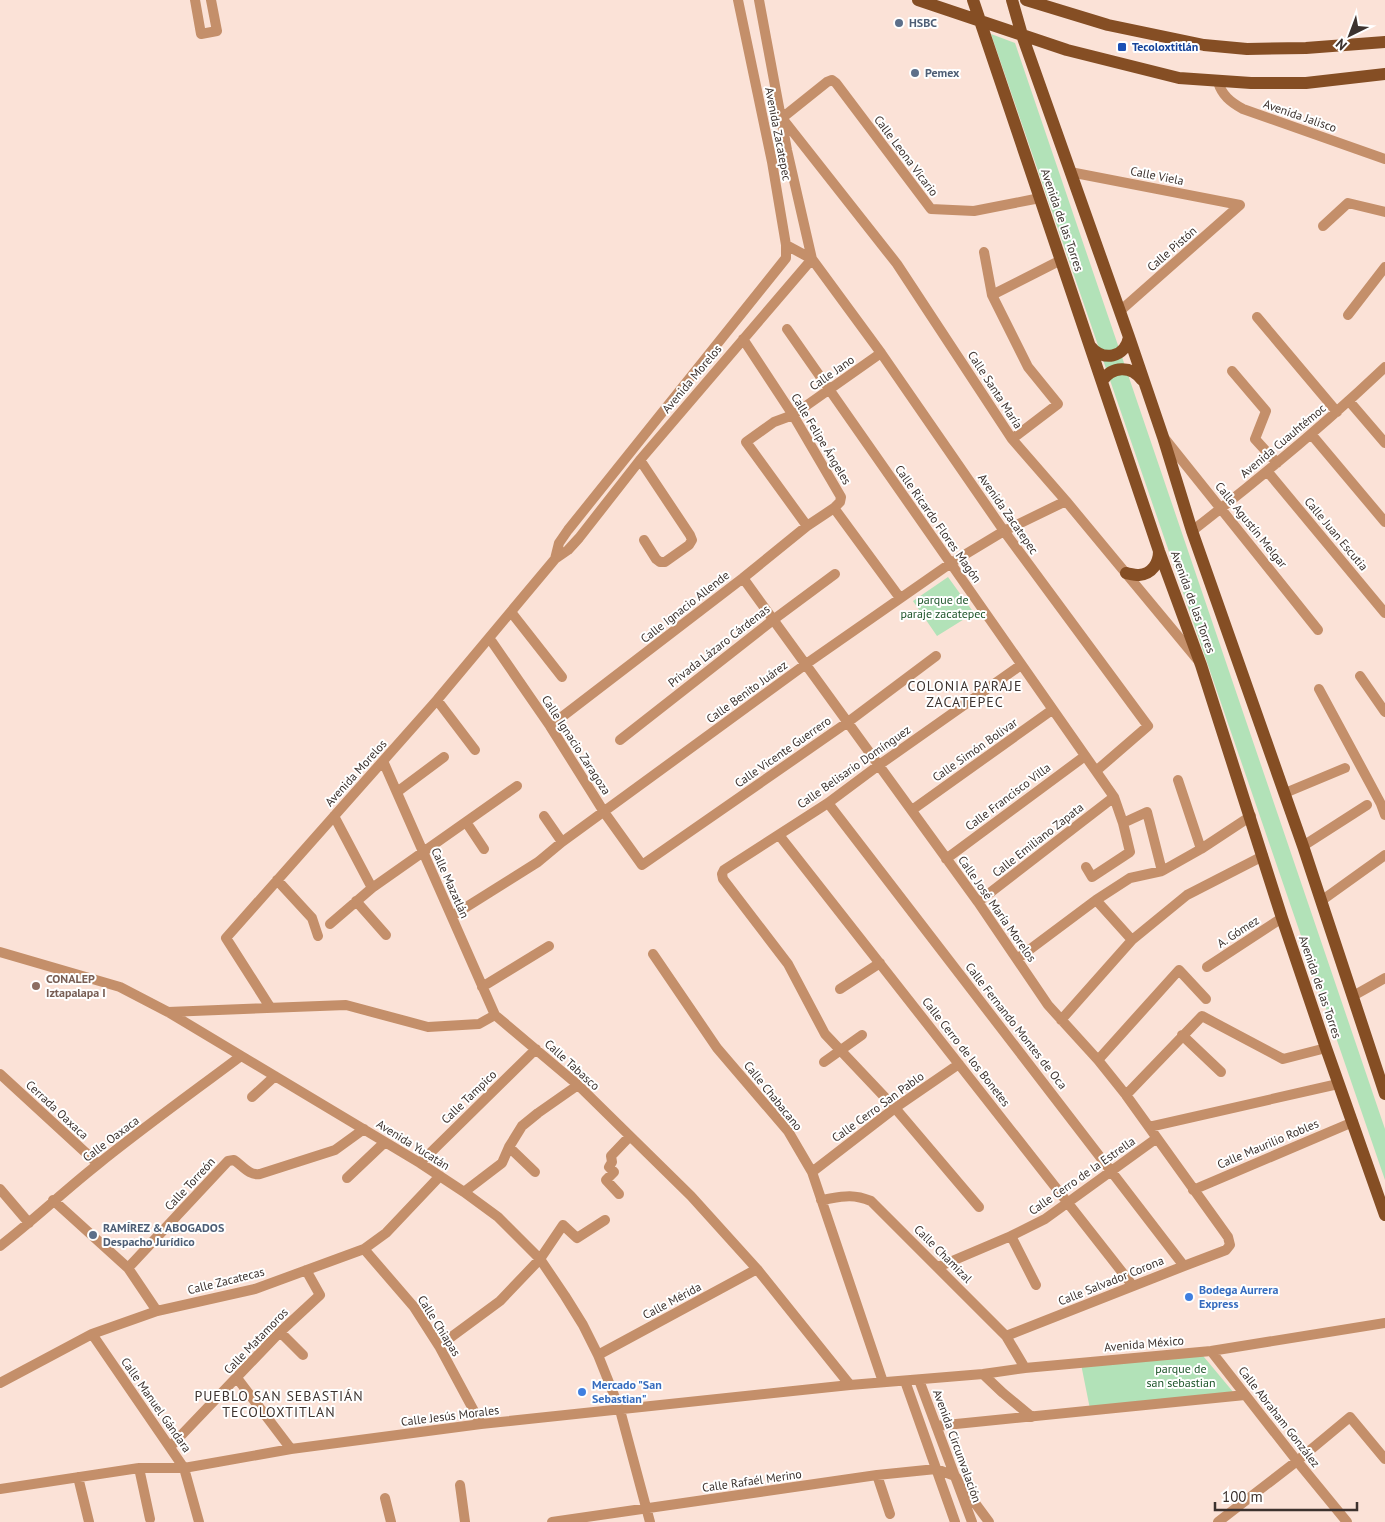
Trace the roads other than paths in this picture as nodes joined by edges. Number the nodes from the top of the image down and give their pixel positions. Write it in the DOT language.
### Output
graph roads {
  1 [pos="195,0"];
  2 [pos="211,0"];
  3 [pos="738,0"];
  4 [pos="759,0"];
  5 [pos="918,0"];
  6 [pos="973,0"];
  7 [pos="1012,0"];
  8 [pos="1026,0"];
  9 [pos="1042,3"];
  10 [pos="979,21"];
  11 [pos="1022,35"];
  12 [pos="1385,42"];
  13 [pos="1385,74"];
  14 [pos="1218,82"];
  15 [pos="782,118"];
  16 [pos="807,149"];
  17 [pos="787,150"];
  18 [pos="1385,159"];
  19 [pos="772,162"];
  20 [pos="1070,172"];
  21 [pos="1040,198"];
  22 [pos="1240,205"];
  23 [pos="1385,212"];
  24 [pos="1323,226"];
  25 [pos="786,245"];
  26 [pos="984,252"];
  27 [pos="812,259"];
  28 [pos="1061,260"];
  29 [pos="1385,267"];
  30 [pos="992,295"];
  31 [pos="1120,311"];
  32 [pos="1348,315"];
  33 [pos="1257,317"];
  34 [pos="787,329"];
  35 [pos="1129,337"];
  36 [pos="744,339"];
  37 [pos="1090,346"];
  38 [pos="881,353"];
  39 [pos="1385,367"];
  40 [pos="1232,371"];
  41 [pos="1102,381"];
  42 [pos="1144,382"];
  43 [pos="830,389"];
  44 [pos="1349,402"];
  45 [pos="1337,412"];
  46 [pos="793,415"];
  47 [pos="1311,434"];
  48 [pos="1163,437"];
  49 [pos="1012,439"];
  50 [pos="1385,443"];
  51 [pos="640,460"];
  52 [pos="1277,463"];
  53 [pos="1267,471"];
  54 [pos="1066,502"];
  55 [pos="834,508"];
  56 [pos="1222,508"];
  57 [pos="585,509"];
  58 [pos="595,518"];
  59 [pos="1385,522"];
  60 [pos="807,526"];
  61 [pos="1004,531"];
  62 [pos="1192,531"];
  63 [pos="644,540"];
  64 [pos="1160,551"];
  65 [pos="555,559"];
  66 [pos="951,563"];
  67 [pos="1126,573"];
  68 [pos="835,574"];
  69 [pos="743,578"];
  70 [pos="900,598"];
  71 [pos="511,612"];
  72 [pos="1385,613"];
  73 [pos="773,620"];
  74 [pos="1318,630"];
  75 [pos="490,638"];
  76 [pos="936,656"];
  77 [pos="806,664"];
  78 [pos="1021,665"];
  79 [pos="1201,665"];
  80 [pos="1360,676"];
  81 [pos="562,677"];
  82 [pos="1319,689"];
  83 [pos="437,700"];
  84 [pos="1052,710"];
  85 [pos="1385,712"];
  86 [pos="848,722"];
  87 [pos="550,726"];
  88 [pos="620,740"];
  89 [pos="475,750"];
  90 [pos="1085,756"];
  91 [pos="444,757"];
  92 [pos="383,761"];
  93 [pos="879,765"];
  94 [pos="1345,768"];
  95 [pos="1096,771"];
  96 [pos="1178,780"];
  97 [pos="517,786"];
  98 [pos="396,792"];
  99 [pos="1285,794"];
  100 [pos="1114,797"];
  101 [pos="828,803"];
  102 [pos="1383,804"];
  103 [pos="1367,805"];
  104 [pos="912,810"];
  105 [pos="604,812"];
  106 [pos="1385,815"];
  107 [pos="334,816"];
  108 [pos="544,816"];
  109 [pos="1251,816"];
  110 [pos="466,822"];
  111 [pos="1123,823"];
  112 [pos="779,834"];
  113 [pos="562,842"];
  114 [pos="1303,846"];
  115 [pos="484,849"];
  116 [pos="1201,849"];
  117 [pos="423,852"];
  118 [pos="1385,855"];
  119 [pos="1263,856"];
  120 [pos="946,858"];
  121 [pos="642,865"];
  122 [pos="1086,867"];
  123 [pos="1162,871"];
  124 [pos="277,880"];
  125 [pos="372,888"];
  126 [pos="1096,900"];
  127 [pos="356,901"];
  128 [pos="1321,901"];
  129 [pos="978,902"];
  130 [pos="452,916"];
  131 [pos="1282,918"];
  132 [pos="330,924"];
  133 [pos="318,936"];
  134 [pos="386,936"];
  135 [pos="1132,940"];
  136 [pos="549,946"];
  137 [pos="0,952"];
  138 [pos="653,954"];
  139 [pos="1017,959"];
  140 [pos="880,962"];
  141 [pos="1206,967"];
  142 [pos="1385,978"];
  143 [pos="482,987"];
  144 [pos="840,989"];
  145 [pos="1353,996"];
  146 [pos="1206,999"];
  147 [pos="270,1007"];
  148 [pos="168,1012"];
  149 [pos="495,1015"];
  150 [pos="1062,1020"];
  151 [pos="862,1035"];
  152 [pos="1182,1035"];
  153 [pos="1326,1048"];
  154 [pos="536,1049"];
  155 [pos="840,1051"];
  156 [pos="241,1056"];
  157 [pos="1098,1060"];
  158 [pos="824,1062"];
  159 [pos="1380,1063"];
  160 [pos="959,1064"];
  161 [pos="1221,1072"];
  162 [pos="0,1074"];
  163 [pos="275,1076"];
  164 [pos="1338,1084"];
  165 [pos="578,1085"];
  166 [pos="1385,1094"];
  167 [pos="1126,1095"];
  168 [pos="252,1097"];
  169 [pos="895,1108"];
  170 [pos="1352,1122"];
  171 [pos="1149,1127"];
  172 [pos="364,1129"];
  173 [pos="630,1136"];
  174 [pos="1157,1138"];
  175 [pos="385,1142"];
  176 [pos="509,1147"];
  177 [pos="420,1163"];
  178 [pos="98,1164"];
  179 [pos="1112,1171"];
  180 [pos="536,1172"];
  181 [pos="812,1172"];
  182 [pos="440,1176"];
  183 [pos="347,1178"];
  184 [pos="0,1189"];
  185 [pos="1194,1190"];
  186 [pos="464,1192"];
  187 [pos="619,1194"];
  188 [pos="53,1200"];
  189 [pos="821,1200"];
  190 [pos="1069,1203"];
  191 [pos="979,1207"];
  192 [pos="1385,1215"];
  193 [pos="605,1220"];
  194 [pos="29,1224"];
  195 [pos="1011,1236"];
  196 [pos="0,1246"];
  197 [pos="364,1249"];
  198 [pos="1226,1250"];
  199 [pos="540,1259"];
  200 [pos="1184,1266"];
  201 [pos="938,1267"];
  202 [pos="128,1268"];
  203 [pos="758,1269"];
  204 [pos="306,1270"];
  205 [pos="1036,1285"];
  206 [pos="1133,1286"];
  207 [pos="157,1311"];
  208 [pos="1385,1323"];
  209 [pos="280,1332"];
  210 [pos="92,1334"];
  211 [pos="1006,1336"];
  212 [pos="439,1346"];
  213 [pos="1211,1350"];
  214 [pos="303,1355"];
  215 [pos="598,1355"];
  216 [pos="1025,1368"];
  217 [pos="983,1374"];
  218 [pos="237,1378"];
  219 [pos="919,1380"];
  220 [pos="904,1381"];
  221 [pos="0,1382"];
  222 [pos="883,1382"];
  223 [pos="850,1385"];
  224 [pos="1245,1395"];
  225 [pos="620,1410"];
  226 [pos="1032,1417"];
  227 [pos="481,1424"];
  228 [pos="936,1426"];
  229 [pos="170,1447"];
  230 [pos="291,1449"];
  231 [pos="1385,1459"];
  232 [pos="1297,1461"];
  233 [pos="139,1468"];
  234 [pos="184,1468"];
  235 [pos="936,1469"];
  236 [pos="877,1475"];
  237 [pos="955,1476"];
  238 [pos="78,1477"];
  239 [pos="460,1485"];
  240 [pos="0,1489"];
  241 [pos="385,1498"];
  242 [pos="646,1509"];
  243 [pos="890,1514"];
  244 [pos="150,1519"];
  245 [pos="89,1522"];
  246 [pos="199,1522"];
  247 [pos="391,1522"];
  248 [pos="465,1522"];
  249 [pos="552,1522"];
  250 [pos="650,1522"];
  251 [pos="955,1522"];
  252 [pos="972,1522"];
  253 [pos="989,1522"];
  254 [pos="1218,1522"];
  255 [pos="1347,1522"];
  1 -- 2 [label="street"];
  3 -- 19 [label="street, Avenida Zacatepec"];
  4 -- 15 [label="street, Avenida Zacatepec"];
  5 -- 10 [label="main road"];
  6 -- 10 [label="main road, Avenida de las Torres"];
  7 -- 11 [label="main road, Avenida de las Torres"];
  8 -- 9 [label="main road"];
  9 -- 12 [label="main road"];
  10 -- 11 [label="main road"];
  10 -- 21 [label="main road, Avenida de las Torres"];
  11 -- 14 [label="main road"];
  11 -- 20 [label="main road, Avenida de las Torres"];
  13 -- 14 [label="main road"];
  14 -- 18 [label="street, Avenida Jalisco"];
  15 -- 16 [label="street, Calle Santa María"];
  15 -- 17 [label="street, Avenida Zacatepec"];
  15 -- 21 [label="street, Calle Leona Vicario"];
  16 -- 17 [label="street"];
  16 -- 49 [label="street, Calle Santa María"];
  17 -- 19 [label="street"];
  17 -- 27 [label="street, Avenida Zacatepec"];
  19 -- 25 [label="street, Avenida Zacatepec"];
  20 -- 22 [label="street, Calle Viela"];
  20 -- 31 [label="main road, Avenida de las Torres"];
  21 -- 28 [label="main road, Avenida de las Torres"];
  22 -- 31 [label="street, Calle Pistón"];
  23 -- 24 [label="street"];
  25 -- 27 [label="street, Avenida Zacatepec"];
  25 -- 57 [label="street, Avenida Morelos"];
  26 -- 30 [label="street"];
  27 -- 36 [label="street, Avenida Morelos"];
  27 -- 38 [label="street, Avenida Zacatepec"];
  28 -- 30 [label="street"];
  28 -- 37 [label="main road, Avenida de las Torres"];
  29 -- 32 [label="street"];
  30 -- 49 [label="street"];
  31 -- 35 [label="main road, Avenida de las Torres"];
  33 -- 45 [label="street"];
  34 -- 43 [label="street, Calle Ricardo Flores Magón"];
  35 -- 37 [label="main road"];
  35 -- 42 [label="main road, Avenida de las Torres"];
  36 -- 46 [label="street, Calle Felipe Ángeles"];
  36 -- 51 [label="street, Avenida Morelos"];
  37 -- 41 [label="main road, Avenida de las Torres"];
  38 -- 43 [label="street, Calle Jano"];
  38 -- 61 [label="street, Avenida Zacatepec"];
  39 -- 44 [label="street, Avenida Cuauhtémoc"];
  40 -- 52 [label="street"];
  41 -- 42 [label="main road"];
  41 -- 64 [label="main road, Avenida de las Torres"];
  42 -- 48 [label="main road, Avenida de las Torres"];
  43 -- 46 [label="street, Calle Jano"];
  43 -- 66 [label="street, Calle Ricardo Flores Magón"];
  44 -- 45 [label="street, Avenida Cuauhtémoc"];
  44 -- 50 [label="street"];
  45 -- 47 [label="street, Avenida Cuauhtémoc"];
  46 -- 55 [label="street, Calle Felipe Ángeles"];
  46 -- 60 [label="street, Calle Jano"];
  47 -- 52 [label="street, Avenida Cuauhtémoc"];
  47 -- 59 [label="street"];
  48 -- 56 [label="street, Calle Agustín Melgar"];
  48 -- 62 [label="main road, Avenida de las Torres"];
  49 -- 54 [label="street, Calle Santa María"];
  51 -- 58 [label="street, Avenida Morelos"];
  51 -- 63 [label="street"];
  52 -- 53 [label="street, Avenida Cuauhtémoc"];
  53 -- 56 [label="street, Avenida Cuauhtémoc"];
  53 -- 72 [label="street, Calle Juan Escutia"];
  54 -- 61 [label="street, Calle Benito Juárez"];
  54 -- 67 [label="street, Calle Santa María"];
  55 -- 60 [label="street, Calle Ignacio Allende"];
  55 -- 70 [label="street"];
  56 -- 62 [label="street, Avenida Cuauhtémoc"];
  56 -- 74 [label="street, Calle Agustín Melgar"];
  57 -- 58 [label="street"];
  57 -- 65 [label="street, Avenida Morelos"];
  58 -- 65 [label="street, Avenida Morelos"];
  60 -- 69 [label="street, Calle Ignacio Allende"];
  61 -- 66 [label="street, Calle Benito Juárez"];
  61 -- 95 [label="street, Avenida Zacatepec"];
  62 -- 99 [label="main road, Avenida de las Torres"];
  64 -- 67 [label="main road"];
  64 -- 79 [label="main road, Avenida de las Torres"];
  65 -- 71 [label="street, Avenida Morelos"];
  66 -- 70 [label="street, Calle Benito Juárez"];
  66 -- 78 [label="street, Calle Ricardo Flores Magón"];
  67 -- 79 [label="street, Calle Santa María"];
  68 -- 73 [label="street, Privada Lázaro Cárdenas"];
  69 -- 73 [label="street, Calle José María Morelos"];
  69 -- 87 [label="street, Calle Ignacio Allende"];
  70 -- 77 [label="street, Calle Benito Juárez"];
  71 -- 75 [label="street, Avenida Morelos"];
  71 -- 81 [label="street"];
  73 -- 77 [label="street, Calle José María Morelos"];
  73 -- 88 [label="street, Privada Lázaro Cárdenas"];
  75 -- 83 [label="street, Avenida Morelos"];
  75 -- 87 [label="street, Calle Ignacio Zaragoza"];
  76 -- 86 [label="street, Calle Vicente Guerrero"];
  77 -- 86 [label="street, Calle José María Morelos"];
  77 -- 105 [label="street, Calle Benito Juárez"];
  78 -- 84 [label="street, Calle Ricardo Flores Magón"];
  78 -- 93 [label="street, Calle Belisario Domínguez"];
  79 -- 109 [label="main road, Avenida de las Torres"];
  80 -- 85 [label="street"];
  82 -- 102 [label="street"];
  83 -- 89 [label="street"];
  83 -- 92 [label="street, Avenida Morelos"];
  84 -- 90 [label="street, Calle Ricardo Flores Magón"];
  84 -- 104 [label="street, Calle Simón Bolivar"];
  86 -- 93 [label="street, Calle José María Morelos"];
  86 -- 121 [label="street, Calle Vicente Guerrero"];
  87 -- 105 [label="street, Calle Ignacio Zaragoza"];
  90 -- 95 [label="street, Calle Ricardo Flores Magón"];
  90 -- 120 [label="street, Calle Francisco Villa"];
  91 -- 98 [label="street"];
  92 -- 98 [label="street, Calle Mazatlán"];
  92 -- 107 [label="street, Avenida Morelos"];
  93 -- 101 [label="street, Calle Belisario Domínguez"];
  93 -- 104 [label="street, Calle José María Morelos"];
  94 -- 99 [label="street"];
  95 -- 100 [label="street, Calle Ricardo Flores Magón"];
  96 -- 116 [label="street"];
  97 -- 110 [label="street"];
  98 -- 117 [label="street, Calle Mazatlán"];
  99 -- 114 [label="main road, Avenida de las Torres"];
  100 -- 111 [label="street, Calle Ricardo Flores Magón"];
  100 -- 129 [label="street, Calle Emiliano Zapata"];
  101 -- 112 [label="street, Calle Belisario Domínguez"];
  101 -- 179 [label="street, Calle Fernando Montes de Oca"];
  102 -- 106 [label="street"];
  103 -- 114 [label="street"];
  104 -- 120 [label="street, Calle José María Morelos"];
  105 -- 113 [label="street, Calle Benito Juárez"];
  105 -- 121 [label="street, Calle Ignacio Zaragoza"];
  107 -- 124 [label="street, Avenida Morelos"];
  107 -- 125 [label="street"];
  108 -- 113 [label="street"];
  109 -- 116 [label="street"];
  109 -- 119 [label="main road, Avenida de las Torres"];
  110 -- 115 [label="street"];
  110 -- 117 [label="street"];
  111 -- 122 [label="street, Calle Ricardo Flores Magón"];
  111 -- 123 [label="street"];
  112 -- 140 [label="street, Calle Cerro de los Bonetes"];
  112 -- 155 [label="street, Calle Belisario Domínguez"];
  113 -- 130 [label="street, Calle Benito Juárez"];
  114 -- 128 [label="main road, Avenida de las Torres"];
  116 -- 123 [label="street"];
  117 -- 125 [label="street"];
  117 -- 130 [label="street, Calle Mazatlán"];
  118 -- 128 [label="street"];
  119 -- 131 [label="main road, Avenida de las Torres"];
  119 -- 135 [label="street"];
  120 -- 129 [label="street, Calle José María Morelos"];
  123 -- 126 [label="street"];
  124 -- 133 [label="street"];
  124 -- 147 [label="street, Avenida Morelos"];
  125 -- 127 [label="street"];
  126 -- 135 [label="street"];
  126 -- 139 [label="street"];
  127 -- 132 [label="street"];
  127 -- 134 [label="street"];
  128 -- 145 [label="main road, Avenida de las Torres"];
  129 -- 139 [label="street, Calle José María Morelos"];
  130 -- 143 [label="street, Calle Mazatlán"];
  131 -- 141 [label="street, A. Gómez"];
  131 -- 153 [label="main road, Avenida de las Torres"];
  135 -- 150 [label="street"];
  136 -- 143 [label="street"];
  137 -- 148 [label="street, Avenida Yucatán"];
  138 -- 181 [label="street, Calle Chabacano"];
  139 -- 150 [label="street, Calle José María Morelos"];
  140 -- 144 [label="street"];
  140 -- 160 [label="street, Calle Cerro de los Bonetes"];
  142 -- 145 [label="street"];
  143 -- 149 [label="street, Calle Mazatlán"];
  145 -- 159 [label="main road, Avenida de las Torres"];
  146 -- 157 [label="street"];
  147 -- 148 [label="street"];
  147 -- 149 [label="street"];
  148 -- 156 [label="street, Avenida Yucatán"];
  149 -- 154 [label="street, Calle Tabasco"];
  150 -- 157 [label="street, Calle José María Morelos"];
  151 -- 155 [label="street"];
  152 -- 153 [label="street"];
  152 -- 161 [label="street"];
  152 -- 167 [label="street"];
  153 -- 164 [label="main road, Avenida de las Torres"];
  154 -- 165 [label="street, Calle Tabasco"];
  154 -- 177 [label="street, Calle Tampico"];
  155 -- 158 [label="street"];
  155 -- 169 [label="street"];
  156 -- 163 [label="street, Avenida Yucatán"];
  156 -- 178 [label="street, Calle Oaxaca"];
  157 -- 167 [label="street, Calle José María Morelos"];
  159 -- 166 [label="main road, Avenida de las Torres"];
  160 -- 169 [label="street, Calle Cerro San Pablo"];
  160 -- 190 [label="street, Calle Cerro de los Bonetes"];
  162 -- 178 [label="street, Cerrada Oaxaca"];
  163 -- 168 [label="street"];
  163 -- 172 [label="street, Avenida Yucatán"];
  164 -- 170 [label="main road, Avenida de las Torres"];
  164 -- 171 [label="street"];
  165 -- 173 [label="street, Calle Tabasco"];
  165 -- 176 [label="street"];
  167 -- 171 [label="street, Calle José María Morelos"];
  169 -- 181 [label="street, Calle Cerro San Pablo"];
  169 -- 191 [label="street"];
  170 -- 185 [label="street, Calle Maurilio Robles"];
  170 -- 192 [label="main road, Avenida de las Torres"];
  171 -- 174 [label="street, Calle José María Morelos"];
  172 -- 175 [label="street, Avenida Yucatán"];
  172 -- 202 [label="street, Calle Torreón"];
  173 -- 187 [label="street"];
  173 -- 203 [label="street, Calle Tabasco"];
  174 -- 179 [label="street, Calle Cerro de la Estrella"];
  174 -- 185 [label="street, Calle José María Morelos"];
  175 -- 177 [label="street, Avenida Yucatán"];
  175 -- 183 [label="street"];
  176 -- 180 [label="street"];
  176 -- 186 [label="street"];
  177 -- 182 [label="street, Avenida Yucatán"];
  178 -- 188 [label="street, Calle Oaxaca"];
  179 -- 190 [label="street, Calle Cerro de la Estrella"];
  179 -- 200 [label="street, Calle Fernando Montes de Oca"];
  181 -- 189 [label="street, Calle Chabacano"];
  182 -- 186 [label="street, Avenida Yucatán"];
  182 -- 197 [label="street, Calle Zacatecas"];
  184 -- 194 [label="street"];
  185 -- 198 [label="street, Calle José María Morelos"];
  186 -- 199 [label="street, Avenida Yucatán"];
  188 -- 194 [label="street, Calle Oaxaca"];
  188 -- 202 [label="street"];
  189 -- 201 [label="street, Calle Chamizal"];
  189 -- 222 [label="street, Calle Chabacano"];
  190 -- 195 [label="street, Calle Cerro de la Estrella"];
  190 -- 206 [label="street, Calle Cerro de los Bonetes"];
  193 -- 199 [label="street"];
  194 -- 196 [label="street, Calle Oaxaca"];
  195 -- 201 [label="street, Calle Cerro de la Estrella"];
  195 -- 205 [label="street"];
  197 -- 204 [label="street, Calle Zacatecas"];
  197 -- 212 [label="street, Calle Chiapas"];
  198 -- 200 [label="street, Calle Salvador Corona"];
  199 -- 212 [label="street"];
  199 -- 215 [label="street, Avenida Yucatán"];
  200 -- 206 [label="street, Calle Salvador Corona"];
  201 -- 211 [label="street, Calle Chamizal"];
  202 -- 207 [label="street"];
  203 -- 215 [label="street, Calle Mérida"];
  203 -- 223 [label="street, Calle Tabasco"];
  204 -- 207 [label="street, Calle Zacatecas"];
  204 -- 209 [label="street, Calle Matamoros"];
  206 -- 211 [label="street, Calle Salvador Corona"];
  207 -- 210 [label="street, Calle Zacatecas"];
  208 -- 213 [label="street, Avenida México"];
  209 -- 214 [label="street"];
  209 -- 218 [label="street, Calle Matamoros"];
  210 -- 221 [label="street, Calle Zacatecas"];
  210 -- 229 [label="street, Calle Manuel Gándara"];
  211 -- 216 [label="street, Calle Chamizal"];
  212 -- 227 [label="street, Calle Chiapas"];
  213 -- 216 [label="street, Avenida México"];
  213 -- 224 [label="street, Calle Abraham González"];
  215 -- 225 [label="street, Avenida Yucatán"];
  216 -- 217 [label="street, Avenida México"];
  217 -- 219 [label="street, Avenida México"];
  217 -- 226 [label="street"];
  218 -- 229 [label="street, Calle Matamoros"];
  218 -- 230 [label="street"];
  219 -- 220 [label="street, Avenida México"];
  219 -- 228 [label="street, Avenida Circunvalación"];
  220 -- 222 [label="street, Calle Jesús Morales"];
  220 -- 235 [label="street"];
  222 -- 223 [label="street, Calle Jesús Morales"];
  223 -- 225 [label="street, Calle Jesús Morales"];
  224 -- 226 [label="street"];
  224 -- 232 [label="street, Calle Abraham González"];
  225 -- 227 [label="street, Calle Jesús Morales"];
  225 -- 242 [label="street, Avenida Yucatán"];
  226 -- 228 [label="street"];
  227 -- 230 [label="street, Calle Jesús Morales"];
  228 -- 237 [label="street, Avenida Circunvalación"];
  229 -- 234 [label="street, Calle Manuel Gándara"];
  230 -- 234 [label="street, Calle Jesús Morales"];
  231 -- 232 [label="street"];
  232 -- 254 [label="street"];
  232 -- 255 [label="street, Calle Abraham González"];
  233 -- 234 [label="street, Calle Jesús Morales"];
  233 -- 238 [label="street, Calle Jesús Morales"];
  233 -- 244 [label="street"];
  234 -- 246 [label="street, Calle Manuel Gándara"];
  235 -- 236 [label="street, Calle Rafaél Merino"];
  235 -- 237 [label="street, Calle Rafaél Merino"];
  235 -- 251 [label="street"];
  236 -- 242 [label="street, Calle Rafaél Merino"];
  236 -- 243 [label="street"];
  237 -- 252 [label="street, Avenida Circunvalación"];
  237 -- 253 [label="street"];
  238 -- 240 [label="street, Calle Jesús Morales"];
  238 -- 245 [label="street"];
  239 -- 248 [label="street"];
  241 -- 247 [label="street"];
  242 -- 249 [label="street, Calle Rafaél Merino"];
  242 -- 250 [label="street, Avenida Yucatán"];
}
